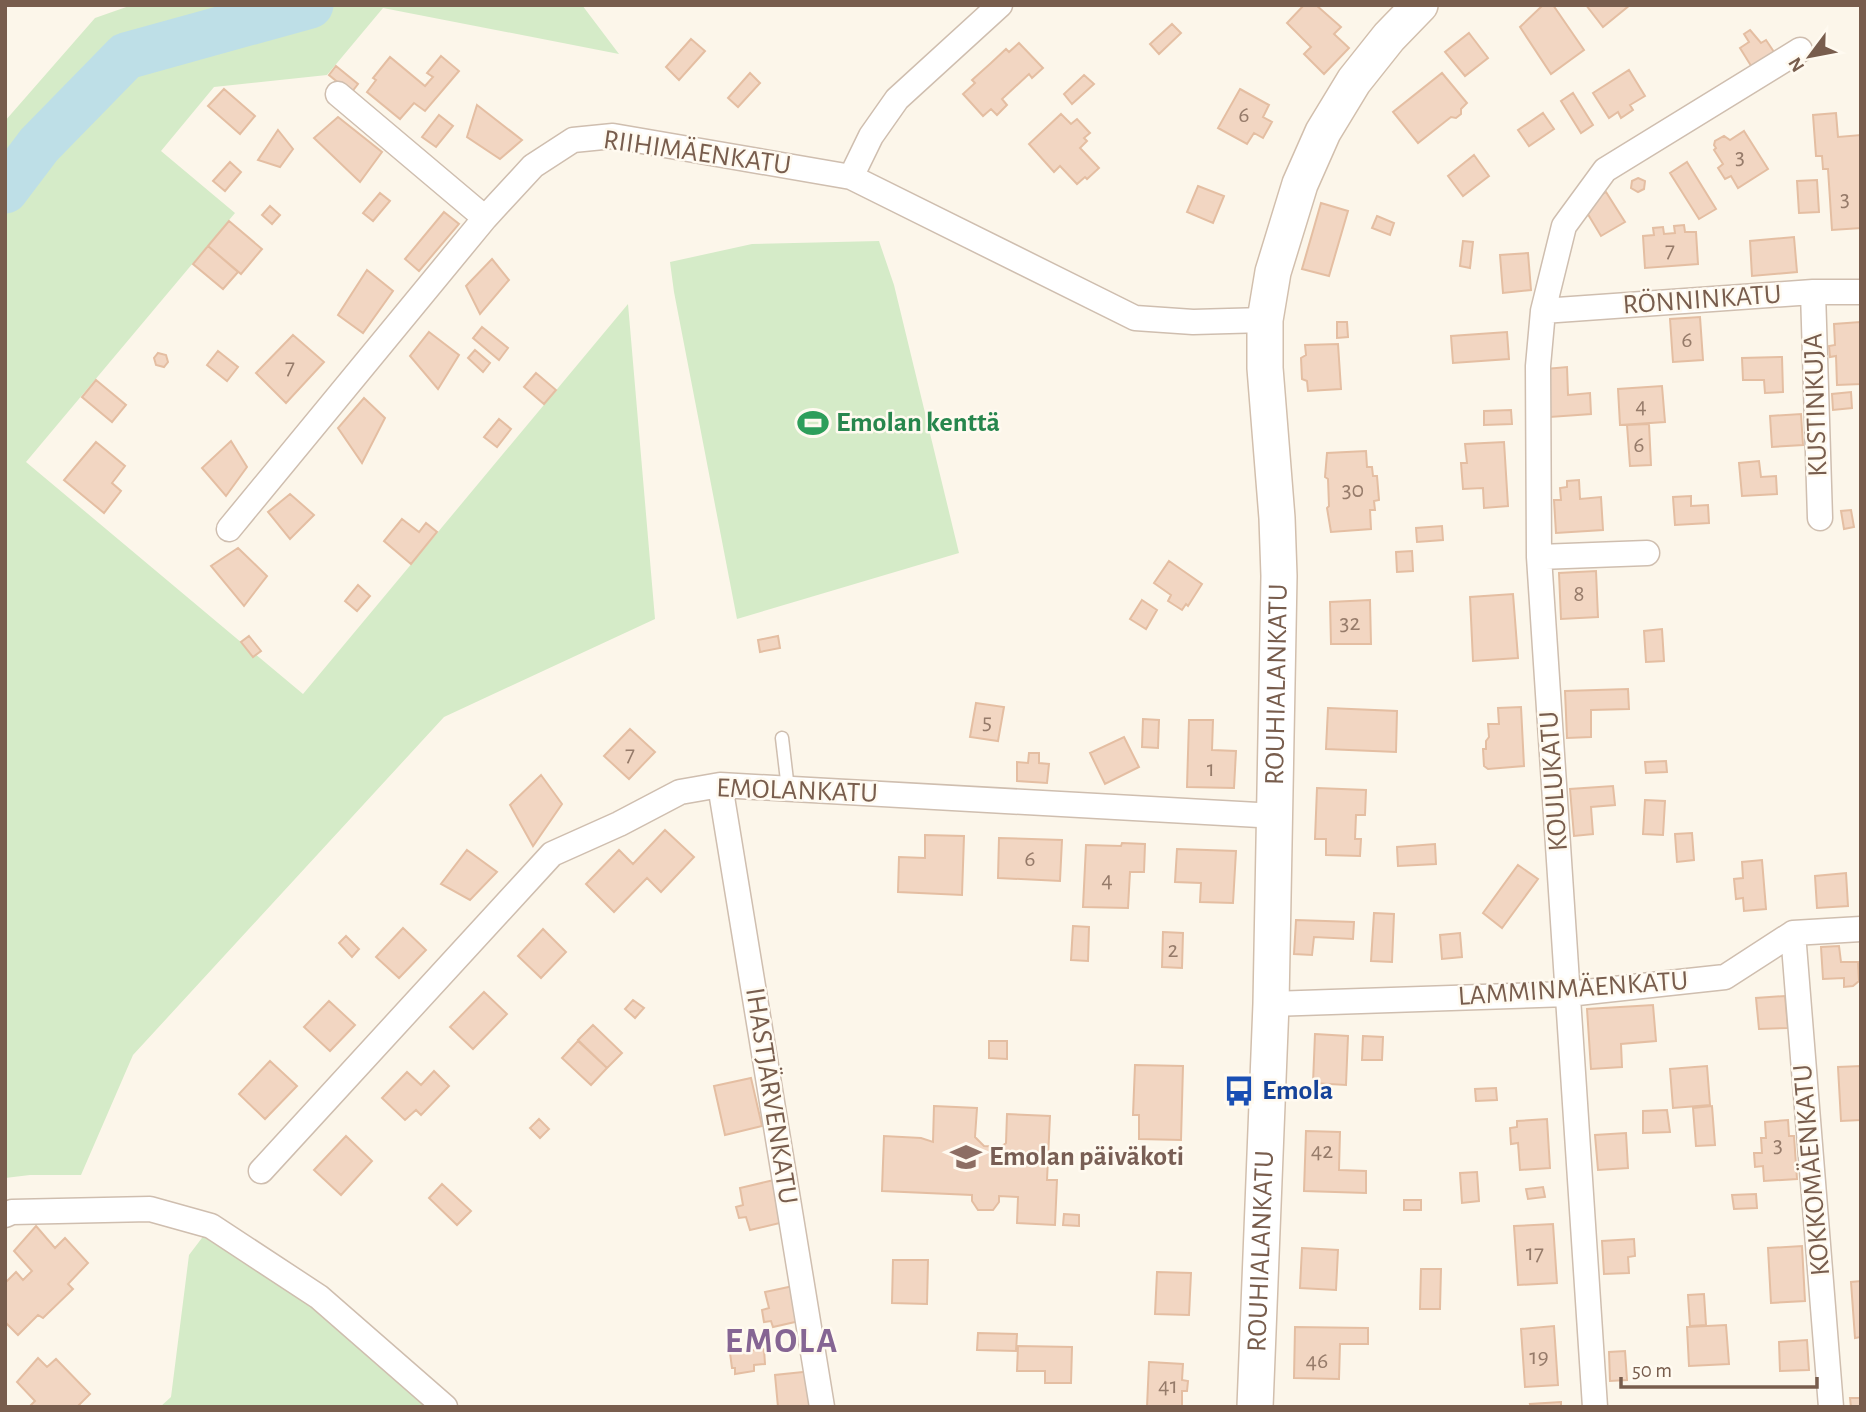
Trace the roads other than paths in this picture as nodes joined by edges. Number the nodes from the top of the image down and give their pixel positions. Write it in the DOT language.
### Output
graph roads {
  1 [pos="1000,5"];
  2 [pos="1420,5"];
  3 [pos="1800,50"];
  4 [pos="338,94"];
  5 [pos="851,177"];
  6 [pos="485,218"];
  7 [pos="1813,292"];
  8 [pos="1861,292"];
  9 [pos="1543,311"];
  10 [pos="1265,320"];
  11 [pos="1820,518"];
  12 [pos="229,528"];
  13 [pos="1647,553"];
  14 [pos="1539,557"];
  15 [pos="782,737"];
  16 [pos="720,785"];
  17 [pos="788,789"];
  18 [pos="1275,816"];
  19 [pos="1861,929"];
  20 [pos="1793,933"];
  21 [pos="1568,994"];
  22 [pos="1271,1004"];
  23 [pos="261,1171"];
  24 [pos="5,1215"];
  25 [pos="445,1407"];
  26 [pos="822,1407"];
  27 [pos="1255,1407"];
  28 [pos="1595,1407"];
  29 [pos="1831,1407"];
  1 -- 5 [label="street"];
  2 -- 10 [label="street, ROUHIALANKATU"];
  3 -- 9 [label="street, KOULUKATU"];
  4 -- 6 [label="street"];
  5 -- 6 [label="street, RIIHIMÄENKATU"];
  5 -- 10 [label="street, RIIHIMÄENKATU"];
  6 -- 12 [label="street, RIIHIMÄENKATU"];
  7 -- 8 [label="street, RÖNNINKATU"];
  7 -- 9 [label="street, RÖNNINKATU"];
  7 -- 11 [label="street, KUSTINKUJA"];
  9 -- 14 [label="street, KOULUKATU"];
  10 -- 18 [label="street, ROUHIALANKATU"];
  13 -- 14 [label="street"];
  14 -- 21 [label="street, KOULUKATU"];
  15 -- 17 [label="lane"];
  16 -- 17 [label="street, EMOLANKATU"];
  16 -- 23 [label="street, EMOLANKATU"];
  16 -- 26 [label="street, IHASTJÄRVENKATU"];
  17 -- 18 [label="street, EMOLANKATU"];
  18 -- 22 [label="street, ROUHIALANKATU"];
  19 -- 20 [label="street"];
  20 -- 21 [label="street, LAMMINMÄENKATU"];
  20 -- 29 [label="street, KOKKOMÄENKATU"];
  21 -- 22 [label="street, LAMMINMÄENKATU"];
  21 -- 28 [label="street, KOULUKATU"];
  22 -- 27 [label="street, ROUHIALANKATU"];
  24 -- 25 [label="street"];
}
